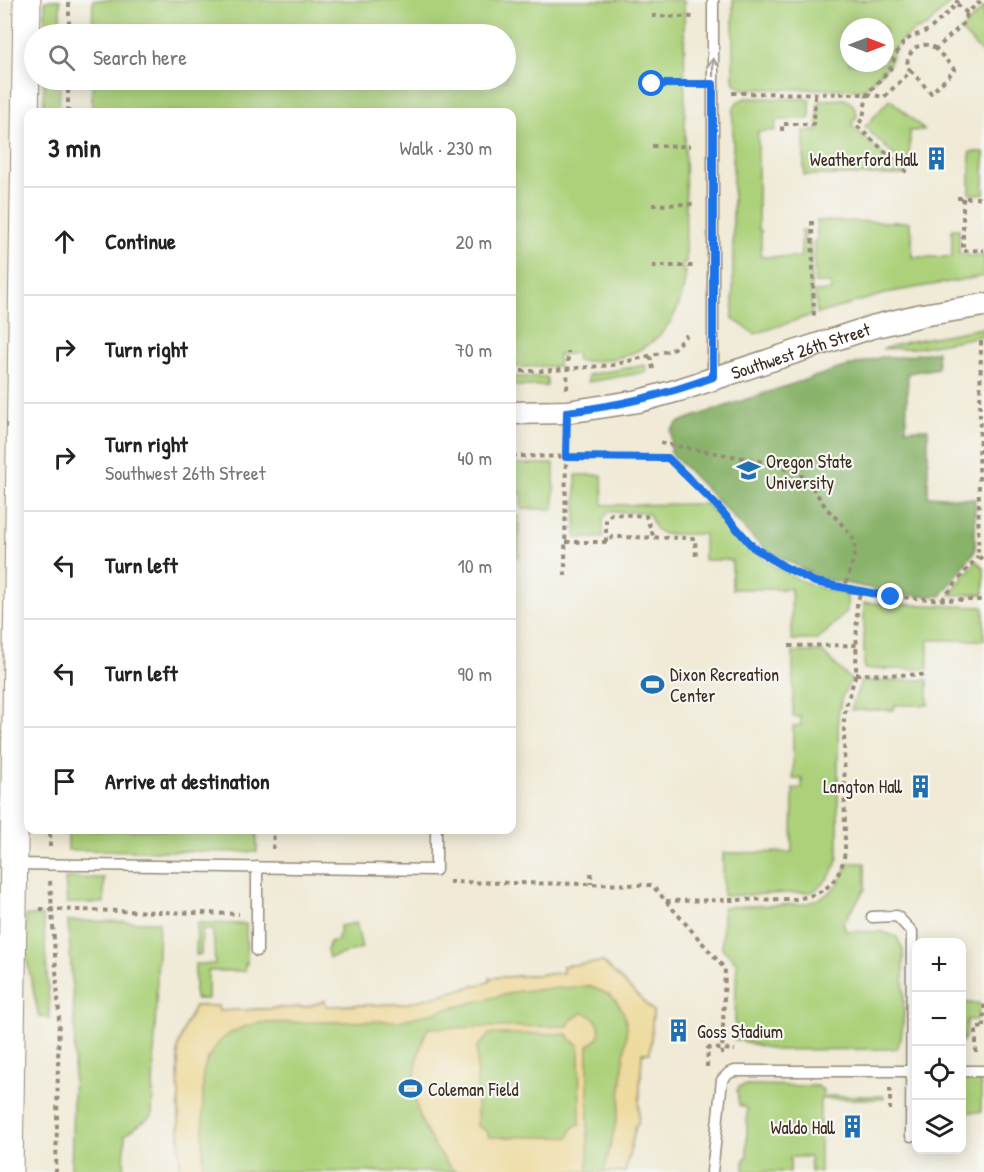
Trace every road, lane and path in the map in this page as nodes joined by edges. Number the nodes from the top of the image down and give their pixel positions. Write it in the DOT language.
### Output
graph roads {
  1 [pos="27,0"];
  2 [pos="69,0"];
  3 [pos="713,0"];
  4 [pos="982,0"];
  5 [pos="957,2"];
  6 [pos="967,13"];
  7 [pos="652,16"];
  8 [pos="713,18"];
  9 [pos="26,24"];
  10 [pos="69,24"];
  11 [pos="904,42"];
  12 [pos="908,46"];
  13 [pos="936,49"];
  14 [pos="911,71"];
  15 [pos="948,77"];
  16 [pos="952,82"];
  17 [pos="652,84"];
  18 [pos="713,89"];
  19 [pos="25,90"];
  20 [pos="68,90"];
  21 [pos="815,94"];
  22 [pos="867,94"];
  23 [pos="24,108"];
  24 [pos="68,108"];
  25 [pos="24,119"];
  26 [pos="782,131"];
  27 [pos="652,146"];
  28 [pos="690,146"];
  29 [pos="908,172"];
  30 [pos="957,198"];
  31 [pos="963,198"];
  32 [pos="984,198"];
  33 [pos="694,204"];
  34 [pos="652,205"];
  35 [pos="813,221"];
  36 [pos="984,250"];
  37 [pos="652,266"];
  38 [pos="695,266"];
  39 [pos="984,305"];
  40 [pos="687,335"];
  41 [pos="981,341"];
  42 [pos="816,345"];
  43 [pos="568,351"];
  44 [pos="983,363"];
  45 [pos="567,369"];
  46 [pos="516,371"];
  47 [pos="713,377"];
  48 [pos="17,396"];
  49 [pos="567,412"];
  50 [pos="516,413"];
  51 [pos="660,443"];
  52 [pos="516,456"];
  53 [pos="566,457"];
  54 [pos="982,478"];
  55 [pos="981,522"];
  56 [pos="654,538"];
  57 [pos="566,542"];
  58 [pos="606,542"];
  59 [pos="978,556"];
  60 [pos="696,560"];
  61 [pos="984,561"];
  62 [pos="565,576"];
  63 [pos="844,589"];
  64 [pos="861,592"];
  65 [pos="942,600"];
  66 [pos="984,600"];
  67 [pos="857,645"];
  68 [pos="789,646"];
  69 [pos="856,674"];
  70 [pos="928,675"];
  71 [pos="50,834"];
  72 [pos="436,834"];
  73 [pos="14,864"];
  74 [pos="49,864"];
  75 [pos="257,867"];
  76 [pos="436,870"];
  77 [pos="591,873"];
  78 [pos="591,884"];
  79 [pos="666,901"];
  80 [pos="13,908"];
  81 [pos="52,909"];
  82 [pos="257,915"];
  83 [pos="872,917"];
  84 [pos="257,951"];
  85 [pos="984,1004"];
  86 [pos="984,1027"];
  87 [pos="914,1046"];
  88 [pos="969,1054"];
  89 [pos="890,1071"];
  90 [pos="912,1071"];
  91 [pos="966,1071"];
  92 [pos="984,1071"];
  93 [pos="722,1080"];
  94 [pos="913,1100"];
  95 [pos="890,1118"];
  96 [pos="911,1136"];
  97 [pos="9,1172"];
  98 [pos="56,1172"];
  99 [pos="712,1172"];
  1 -- 9 [label="street"];
  2 -- 10 [label="path"];
  3 -- 8 [label="lane"];
  4 -- 6 [label="path"];
  5 -- 6 [label="path"];
  5 -- 11 [label="path"];
  6 -- 13 [label="path"];
  7 -- 8 [label="path"];
  18 -- 8 [label="lane, one-way"];
  11 -- 12 [label="path"];
  11 -- 22 [label="path"];
  13 -- 14 [label="path"];
  13 -- 15 [label="path"];
  14 -- 15 [label="path"];
  14 -- 22 [label="path"];
  15 -- 16 [label="path"];
  17 -- 18 [label="path"];
  18 -- 21 [label="path"];
  18 -- 47 [label="lane"];
  19 -- 23 [label="street"];
  20 -- 24 [label="path"];
  21 -- 22 [label="path"];
  21 -- 26 [label="path"];
  22 -- 29 [label="path"];
  25 -- 48 [label="street"];
  27 -- 28 [label="path"];
  30 -- 31 [label="path"];
  31 -- 32 [label="path"];
  31 -- 36 [label="path"];
  33 -- 34 [label="path"];
  35 -- 42 [label="path"];
  37 -- 38 [label="path"];
  39 -- 42 [label="street, Southwest 26th Street"];
  40 -- 45 [label="path"];
  41 -- 44 [label="path"];
  42 -- 47 [label="street, Southwest 26th Street"];
  43 -- 45 [label="path"];
  44 -- 54 [label="path"];
  45 -- 46 [label="path"];
  45 -- 49 [label="path"];
  47 -- 49 [label="street, Southwest 26th Street"];
  48 -- 73 [label="street"];
  49 -- 50 [label="street, Southwest 26th Street"];
  49 -- 53 [label="path"];
  51 -- 63 [label="path"];
  52 -- 53 [label="path"];
  53 -- 57 [label="path"];
  53 -- 63 [label="path"];
  54 -- 55 [label="path"];
  55 -- 59 [label="path"];
  56 -- 58 [label="path"];
  56 -- 58 [label="path"];
  56 -- 60 [label="path"];
  57 -- 58 [label="path"];
  57 -- 62 [label="path"];
  59 -- 61 [label="path"];
  59 -- 65 [label="path"];
  63 -- 64 [label="path"];
  64 -- 65 [label="path"];
  64 -- 67 [label="path"];
  65 -- 66 [label="path"];
  67 -- 68 [label="path"];
  67 -- 69 [label="path"];
  69 -- 70 [label="path"];
  69 -- 79 [label="path"];
  71 -- 74 [label="path"];
  72 -- 76 [label="lane"];
  73 -- 74 [label="lane"];
  73 -- 80 [label="street"];
  74 -- 75 [label="lane"];
  74 -- 81 [label="path"];
  75 -- 76 [label="lane"];
  75 -- 82 [label="lane"];
  76 -- 78 [label="path"];
  77 -- 78 [label="path"];
  78 -- 79 [label="path"];
  79 -- 93 [label="path"];
  80 -- 81 [label="path"];
  80 -- 97 [label="street"];
  81 -- 82 [label="path"];
  81 -- 98 [label="path"];
  82 -- 84 [label="lane"];
  83 -- 87 [label="lane"];
  85 -- 86 [label="path"];
  86 -- 88 [label="path"];
  89 -- 90 [label="lane"];
  89 -- 93 [label="lane"];
  89 -- 95 [label="path"];
  91 -- 92 [label="lane"];
  93 -- 99 [label="lane"];
  94 -- 96 [label="lane"];
}
